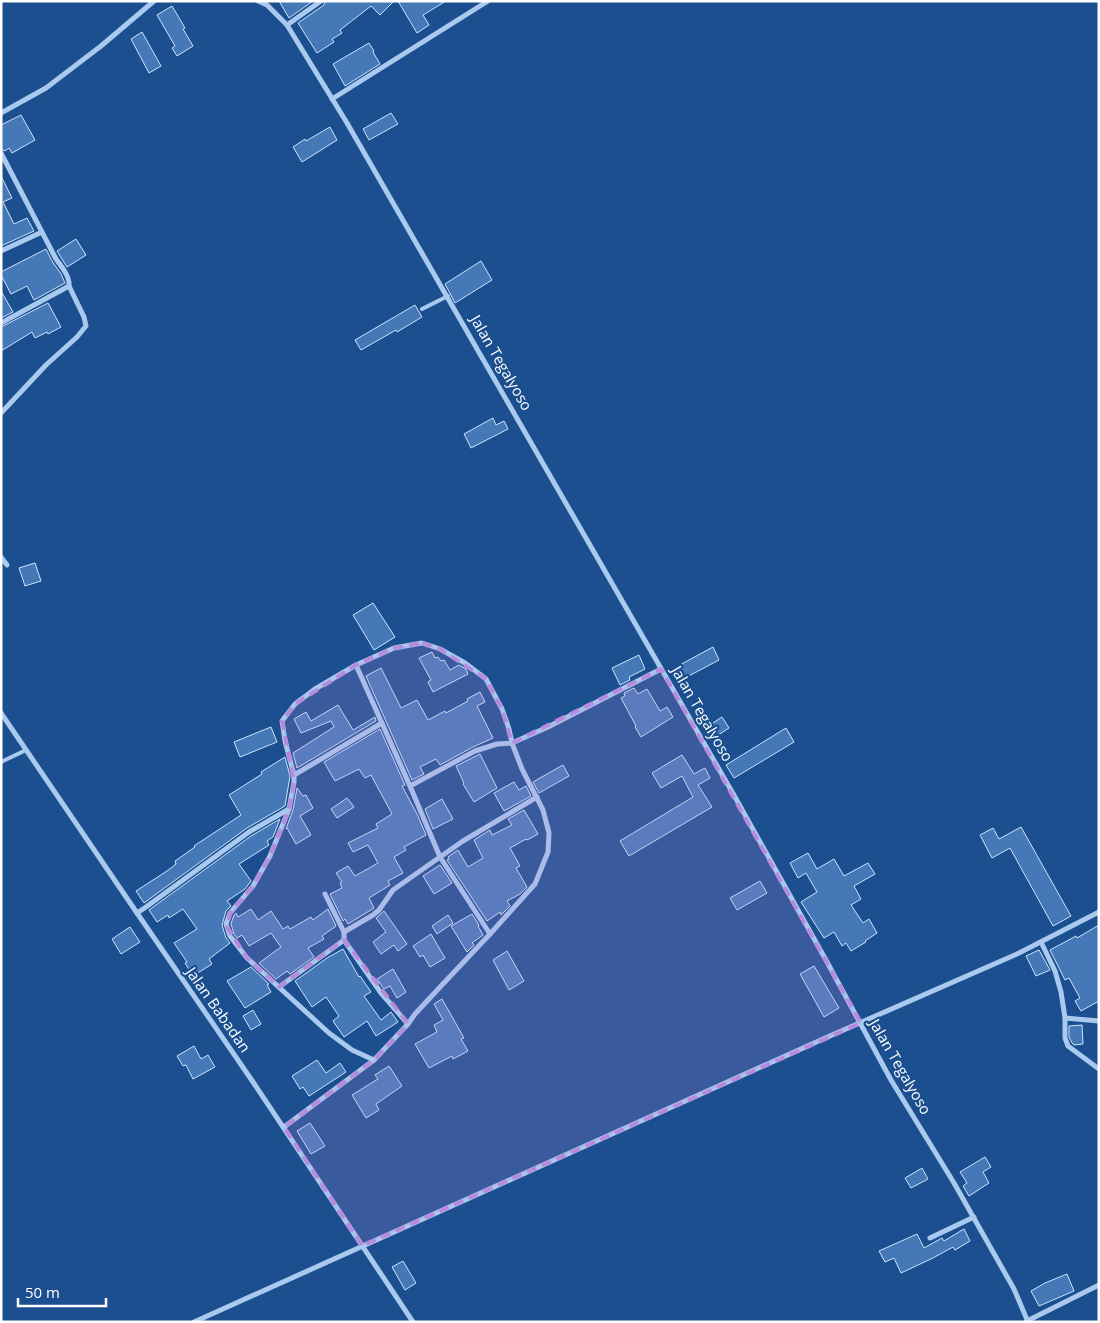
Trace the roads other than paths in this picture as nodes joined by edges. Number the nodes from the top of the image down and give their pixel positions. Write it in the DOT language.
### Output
graph roads {
  1 [pos="154,1"];
  2 [pos="258,1"];
  3 [pos="321,1"];
  4 [pos="488,1"];
  5 [pos="287,24"];
  6 [pos="332,99"];
  7 [pos="1,113"];
  8 [pos="1,153"];
  9 [pos="42,232"];
  10 [pos="1,251"];
  11 [pos="69,286"];
  12 [pos="448,296"];
  13 [pos="422,310"];
  14 [pos="1,323"];
  15 [pos="1,413"];
  16 [pos="1,557"];
  17 [pos="7,565"];
  18 [pos="356,665"];
  19 [pos="661,669"];
  20 [pos="1,713"];
  21 [pos="382,723"];
  22 [pos="512,743"];
  23 [pos="26,750"];
  24 [pos="1,762"];
  25 [pos="294,775"];
  26 [pos="410,786"];
  27 [pos="537,797"];
  28 [pos="289,809"];
  29 [pos="440,857"];
  30 [pos="325,894"];
  31 [pos="1099,912"];
  32 [pos="136,913"];
  33 [pos="344,932"];
  34 [pos="490,934"];
  35 [pos="344,940"];
  36 [pos="1041,942"];
  37 [pos="279,987"];
  38 [pos="1065,1018"];
  39 [pos="1099,1021"];
  40 [pos="860,1023"];
  41 [pos="408,1024"];
  42 [pos="374,1060"];
  43 [pos="1099,1069"];
  44 [pos="284,1127"];
  45 [pos="974,1217"];
  46 [pos="930,1238"];
  47 [pos="362,1246"];
  48 [pos="1099,1285"];
  49 [pos="1028,1321"];
  50 [pos="194,1322"];
  51 [pos="413,1322"];
  1 -- 7 [label="street"];
  2 -- 5 [label="street, Jalan Tegalyoso"];
  3 -- 5 [label="street"];
  4 -- 6 [label="street"];
  5 -- 6 [label="street, Jalan Tegalyoso"];
  6 -- 12 [label="street, Jalan Tegalyoso"];
  8 -- 9 [label="street"];
  9 -- 10 [label="street"];
  9 -- 11 [label="street"];
  11 -- 14 [label="street"];
  11 -- 15 [label="street"];
  12 -- 13 [label="lane"];
  12 -- 19 [label="street, Jalan Tegalyoso"];
  16 -- 17 [label="street"];
  18 -- 21 [label="street"];
  18 -- 22 [label="street"];
  18 -- 25 [label="street"];
  19 -- 22 [label="street"];
  19 -- 40 [label="street, Jalan Tegalyoso"];
  20 -- 23 [label="street, Jalan Babadan"];
  21 -- 25 [label="street"];
  21 -- 26 [label="street"];
  22 -- 26 [label="street"];
  22 -- 27 [label="street"];
  23 -- 24 [label="lane"];
  23 -- 32 [label="street, Jalan Babadan"];
  25 -- 28 [label="street"];
  26 -- 29 [label="street"];
  27 -- 29 [label="street"];
  27 -- 34 [label="street"];
  28 -- 32 [label="street"];
  28 -- 37 [label="street"];
  29 -- 33 [label="street"];
  29 -- 34 [label="street"];
  30 -- 33 [label="street"];
  31 -- 36 [label="street"];
  32 -- 44 [label="street, Jalan Babadan"];
  33 -- 35 [label="street"];
  34 -- 41 [label="street"];
  35 -- 37 [label="street"];
  35 -- 41 [label="street"];
  36 -- 38 [label="street"];
  36 -- 40 [label="street"];
  37 -- 42 [label="street"];
  38 -- 39 [label="street"];
  38 -- 43 [label="street"];
  40 -- 45 [label="street, Jalan Tegalyoso"];
  40 -- 47 [label="street"];
  41 -- 42 [label="street"];
  42 -- 44 [label="street"];
  44 -- 47 [label="street, Jalan Babadan"];
  45 -- 46 [label="street"];
  45 -- 49 [label="street, Jalan Tegalyoso"];
  47 -- 50 [label="street"];
  47 -- 51 [label="street, Jalan Babadan"];
  48 -- 49 [label="street"];
}
